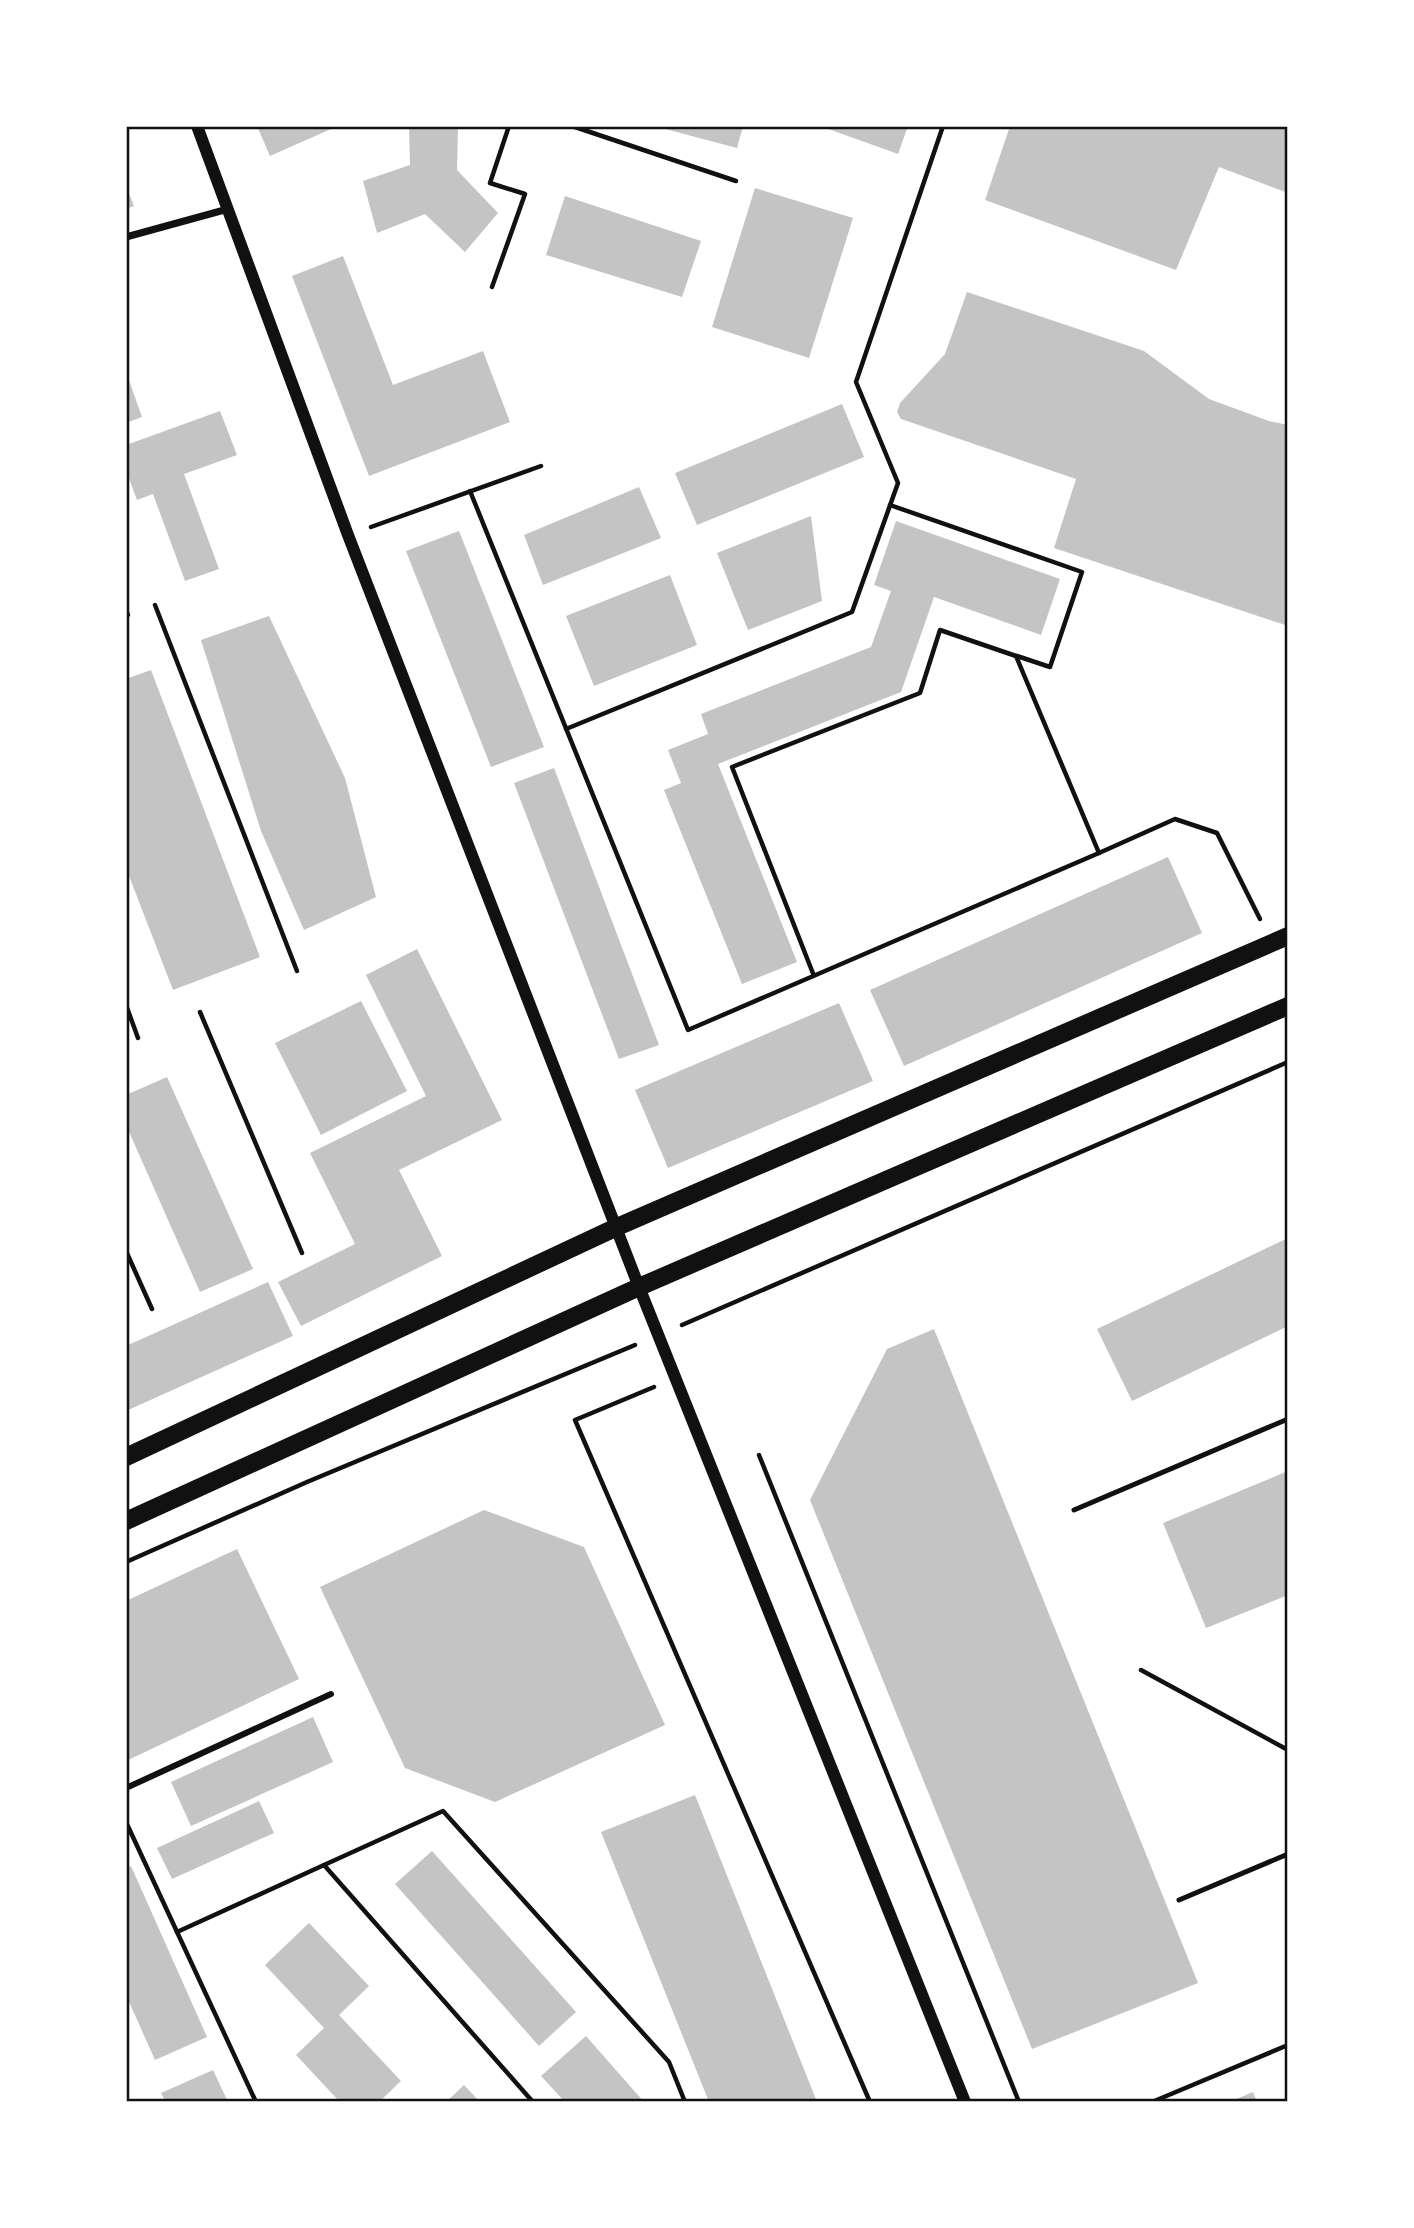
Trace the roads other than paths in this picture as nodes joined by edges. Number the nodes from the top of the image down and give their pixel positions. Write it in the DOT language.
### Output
graph roads {
  1 [pos="197,126"];
  2 [pos="228,209"];
  3 [pos="126,237"];
  4 [pos="1280,940"];
  5 [pos="1288,1006"];
  6 [pos="617,1227"];
  7 [pos="639,1287"];
  8 [pos="1288,1419"];
  9 [pos="126,1457"];
  10 [pos="1074,1510"];
  11 [pos="126,1521"];
  12 [pos="331,1695"];
  13 [pos="126,1788"];
  14 [pos="1288,1854"];
  15 [pos="1179,1899"];
  16 [pos="965,2102"];
  1 -- 2 [label="street"];
  2 -- 3 [label="street"];
  2 -- 6 [label="street"];
  4 -- 6 [label="main road"];
  5 -- 7 [label="main road"];
  6 -- 7 [label="street"];
  6 -- 9 [label="main road"];
  7 -- 11 [label="main road"];
  7 -- 16 [label="street"];
  8 -- 10 [label="lane"];
  12 -- 13 [label="street"];
  14 -- 15 [label="lane"];
}
